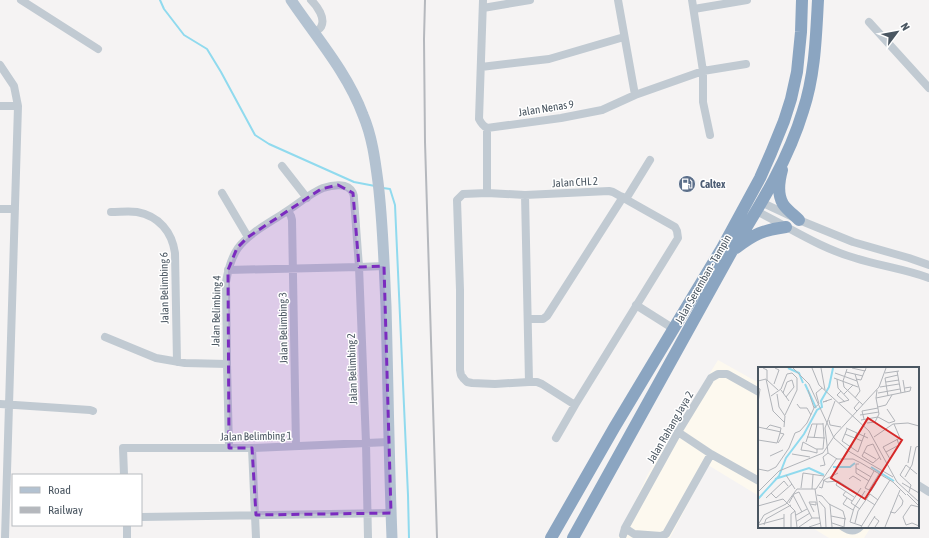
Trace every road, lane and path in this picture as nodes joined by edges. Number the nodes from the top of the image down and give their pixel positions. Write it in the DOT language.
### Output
graph roads {
  1 [pos="21,0"];
  2 [pos="311,0"];
  3 [pos="530,0"];
  4 [pos="618,0"];
  5 [pos="692,0"];
  6 [pos="747,0"];
  7 [pos="802,0"];
  8 [pos="818,0"];
  9 [pos="292,1"];
  10 [pos="732,1"];
  11 [pos="483,4"];
  12 [pos="702,4"];
  13 [pos="694,9"];
  14 [pos="868,22"];
  15 [pos="314,33"];
  16 [pos="624,37"];
  17 [pos="98,49"];
  18 [pos="746,64"];
  19 [pos="0,65"];
  20 [pos="481,67"];
  21 [pos="704,72"];
  22 [pos="929,88"];
  23 [pos="634,95"];
  24 [pos="0,106"];
  25 [pos="18,106"];
  26 [pos="487,128"];
  27 [pos="710,135"];
  28 [pos="787,154"];
  29 [pos="650,160"];
  30 [pos="282,166"];
  31 [pos="222,193"];
  32 [pos="487,193"];
  33 [pos="525,195"];
  34 [pos="307,198"];
  35 [pos="624,198"];
  36 [pos="354,199"];
  37 [pos="759,207"];
  38 [pos="0,209"];
  39 [pos="15,209"];
  40 [pos="288,211"];
  41 [pos="111,212"];
  42 [pos="799,220"];
  43 [pos="786,227"];
  44 [pos="248,237"];
  45 [pos="732,251"];
  46 [pos="929,265"];
  47 [pos="384,266"];
  48 [pos="359,267"];
  49 [pos="292,269"];
  50 [pos="228,270"];
  51 [pos="929,278"];
  52 [pos="636,305"];
  53 [pos="528,319"];
  54 [pos="674,329"];
  55 [pos="105,337"];
  56 [pos="177,362"];
  57 [pos="227,364"];
  58 [pos="529,382"];
  59 [pos="758,391"];
  60 [pos="0,404"];
  61 [pos="9,404"];
  62 [pos="575,405"];
  63 [pos="93,411"];
  64 [pos="678,432"];
  65 [pos="556,438"];
  66 [pos="389,442"];
  67 [pos="366,443"];
  68 [pos="296,446"];
  69 [pos="229,448"];
  70 [pos="252,448"];
  71 [pos="711,454"];
  72 [pos="124,474"];
  73 [pos="7,477"];
  74 [pos="758,479"];
  75 [pos="919,486"];
  76 [pos="929,492"];
  77 [pos="391,513"];
  78 [pos="367,514"];
  79 [pos="256,515"];
  80 [pos="142,517"];
  81 [pos="126,526"];
  82 [pos="845,528"];
  83 [pos="858,528"];
  84 [pos="5,538"];
  85 [pos="127,538"];
  86 [pos="256,538"];
  87 [pos="368,538"];
  88 [pos="392,538"];
  89 [pos="551,538"];
  90 [pos="573,538"];
  1 -- 17 [label="street"];
  2 -- 15 [label="street"];
  3 -- 11 [label="street"];
  4 -- 16 [label="street"];
  5 -- 13 [label="street"];
  6 -- 10 [label="street"];
  7 -- 54 [label="highway, Jalan Seremban - Tampin"];
  8 -- 28 [label="highway, Jalan Seremban - Tampin"];
  9 -- 15 [label="main road"];
  10 -- 12 [label="street"];
  11 -- 20 [label="street"];
  12 -- 13 [label="street"];
  13 -- 21 [label="street"];
  14 -- 22 [label="street"];
  15 -- 47 [label="main road"];
  16 -- 20 [label="street"];
  16 -- 23 [label="street"];
  18 -- 21 [label="street, Jalan Nenas 9"];
  19 -- 25 [label="street"];
  20 -- 26 [label="street"];
  21 -- 23 [label="street, Jalan Nenas 9"];
  21 -- 27 [label="street"];
  23 -- 26 [label="street, Jalan Nenas 9"];
  24 -- 25 [label="street"];
  25 -- 39 [label="street"];
  26 -- 32 [label="street"];
  28 -- 37 [label="highway, Jalan Seremban - Tampin"];
  28 -- 42 [label="highway"];
  29 -- 35 [label="street"];
  30 -- 34 [label="street"];
  31 -- 44 [label="street"];
  32 -- 33 [label="street, Jalan CHL 2"];
  32 -- 58 [label="street, Jalan CHL 2"];
  33 -- 35 [label="street, Jalan CHL 2"];
  33 -- 53 [label="street"];
  34 -- 36 [label="street, Jalan Belimbing 4"];
  34 -- 40 [label="street, Jalan Belimbing 4"];
  35 -- 52 [label="street, Jalan CHL 2"];
  35 -- 53 [label="street"];
  36 -- 48 [label="street, Jalan Belimbing 2"];
  37 -- 42 [label="street"];
  37 -- 43 [label="street"];
  37 -- 45 [label="highway, Jalan Seremban - Tampin"];
  38 -- 39 [label="street"];
  39 -- 61 [label="street"];
  40 -- 44 [label="street, Jalan Belimbing 4"];
  40 -- 49 [label="street, Jalan Belimbing 3"];
  41 -- 56 [label="street, Jalan Belimbing 6"];
  42 -- 46 [label="street"];
  43 -- 45 [label="highway"];
  43 -- 51 [label="street"];
  44 -- 50 [label="street, Jalan Belimbing 4"];
  45 -- 90 [label="highway, Jalan Seremban - Tampin"];
  47 -- 48 [label="street"];
  47 -- 66 [label="main road"];
  48 -- 49 [label="street"];
  48 -- 67 [label="street, Jalan Belimbing 2"];
  49 -- 50 [label="street"];
  49 -- 68 [label="street, Jalan Belimbing 3"];
  50 -- 57 [label="street, Jalan Belimbing 4"];
  52 -- 54 [label="street"];
  52 -- 62 [label="street"];
  53 -- 58 [label="street"];
  54 -- 89 [label="highway, Jalan Seremban - Tampin"];
  55 -- 56 [label="street"];
  56 -- 57 [label="street"];
  57 -- 69 [label="street, Jalan Belimbing 4"];
  58 -- 62 [label="street"];
  59 -- 64 [label="street, Jalan Rahang Jaya 2"];
  60 -- 61 [label="street"];
  61 -- 63 [label="street"];
  61 -- 73 [label="street"];
  62 -- 65 [label="street"];
  64 -- 71 [label="street"];
  64 -- 71 [label="street, Jalan Rahang Jaya 2"];
  66 -- 67 [label="street, Jalan Belimbing 1"];
  66 -- 77 [label="main road"];
  67 -- 68 [label="street, Jalan Belimbing 1"];
  67 -- 78 [label="street, Jalan Belimbing 2"];
  68 -- 70 [label="street, Jalan Belimbing 1"];
  69 -- 70 [label="street, Jalan Belimbing 1"];
  69 -- 72 [label="street, Jalan Belimbing 1"];
  70 -- 79 [label="street"];
  71 -- 74 [label="street"];
  73 -- 84 [label="street"];
  75 -- 76 [label="street"];
  77 -- 78 [label="street"];
  77 -- 88 [label="main road"];
  78 -- 79 [label="street"];
  78 -- 87 [label="street, Jalan Belimbing 2"];
  79 -- 80 [label="street"];
  79 -- 86 [label="street"];
  81 -- 85 [label="street"];
  82 -- 83 [label="street"];
}
